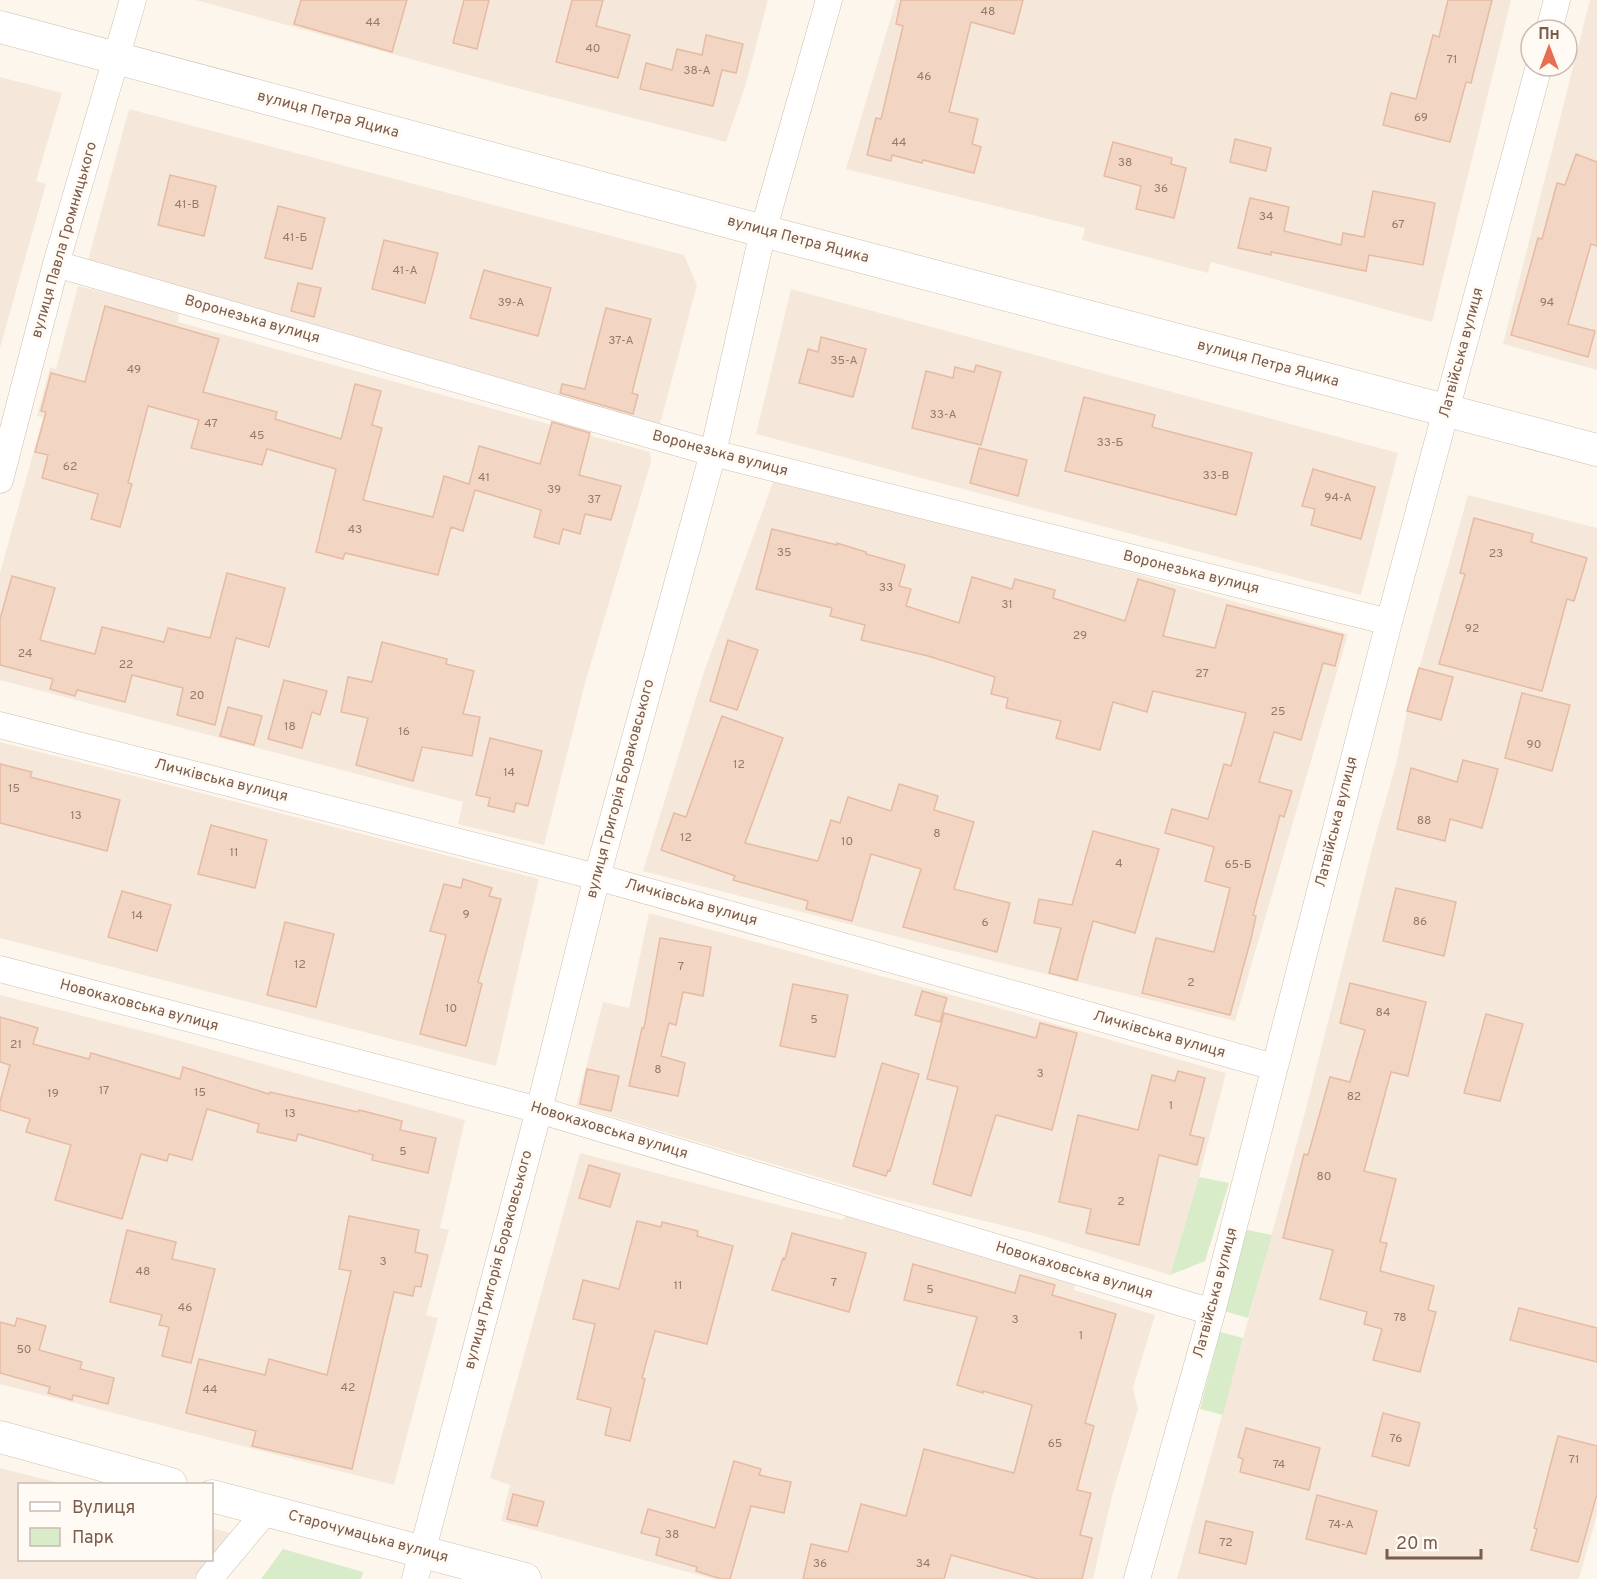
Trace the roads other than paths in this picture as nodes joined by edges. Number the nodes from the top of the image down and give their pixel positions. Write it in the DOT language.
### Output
graph roads {
  1 [pos="133,0"];
  2 [pos="829,0"];
  3 [pos="1557,0"];
  4 [pos="1552,18"];
  5 [pos="0,27"];
  6 [pos="117,59"];
  7 [pos="1536,78"];
  8 [pos="763,231"];
  9 [pos="56,264"];
  10 [pos="1447,411"];
  11 [pos="1597,450"];
  12 [pos="713,453"];
  13 [pos="0,480"];
  14 [pos="1389,622"];
  15 [pos="0,725"];
  16 [pos="597,877"];
  17 [pos="0,969"];
  18 [pos="1274,1067"];
  19 [pos="539,1110"];
  20 [pos="1212,1312"];
  21 [pos="0,1437"];
  22 [pos="164,1483"];
  23 [pos="213,1496"];
  24 [pos="266,1511"];
  25 [pos="419,1566"];
  26 [pos="209,1579"];
  27 [pos="525,1579"];
  28 [pos="1137,1579"];
  1 -- 6 [label="street, вулиця Павла Громницького"];
  2 -- 8 [label="street, вулиця Григорія Бораковського"];
  3 -- 4 [label="street"];
  5 -- 6 [label="street, вулиця Петра Яцика"];
  6 -- 8 [label="street, вулиця Петра Яцика"];
  6 -- 9 [label="street, вулиця Павла Громницького"];
  7 -- 10 [label="street, Латвійська вулиця"];
  8 -- 10 [label="street, вулиця Петра Яцика"];
  8 -- 12 [label="street, вулиця Григорія Бораковського"];
  9 -- 12 [label="street, Воронезька вулиця"];
  9 -- 13 [label="street, вулиця Павла Громницького"];
  10 -- 11 [label="street, вулиця Петра Яцика"];
  10 -- 14 [label="street, Латвійська вулиця"];
  12 -- 14 [label="street, Воронезька вулиця"];
  12 -- 16 [label="street, вулиця Григорія Бораковського"];
  14 -- 18 [label="street, Латвійська вулиця"];
  15 -- 16 [label="street, Личківська вулиця"];
  16 -- 18 [label="street, Личківська вулиця"];
  16 -- 19 [label="street, вулиця Григорія Бораковського"];
  17 -- 19 [label="street, Новокаховська вулиця"];
  18 -- 20 [label="street, Латвійська вулиця"];
  19 -- 20 [label="street, Новокаховська вулиця"];
  19 -- 25 [label="street, вулиця Григорія Бораковського"];
  20 -- 28 [label="street, Латвійська вулиця"];
  21 -- 22 [label="street"];
  23 -- 24 [label="street, Старочумацька вулиця"];
  24 -- 25 [label="street, Старочумацька вулиця"];
  24 -- 26 [label="street"];
  25 -- 27 [label="street, Старочумацька вулиця"];
}
